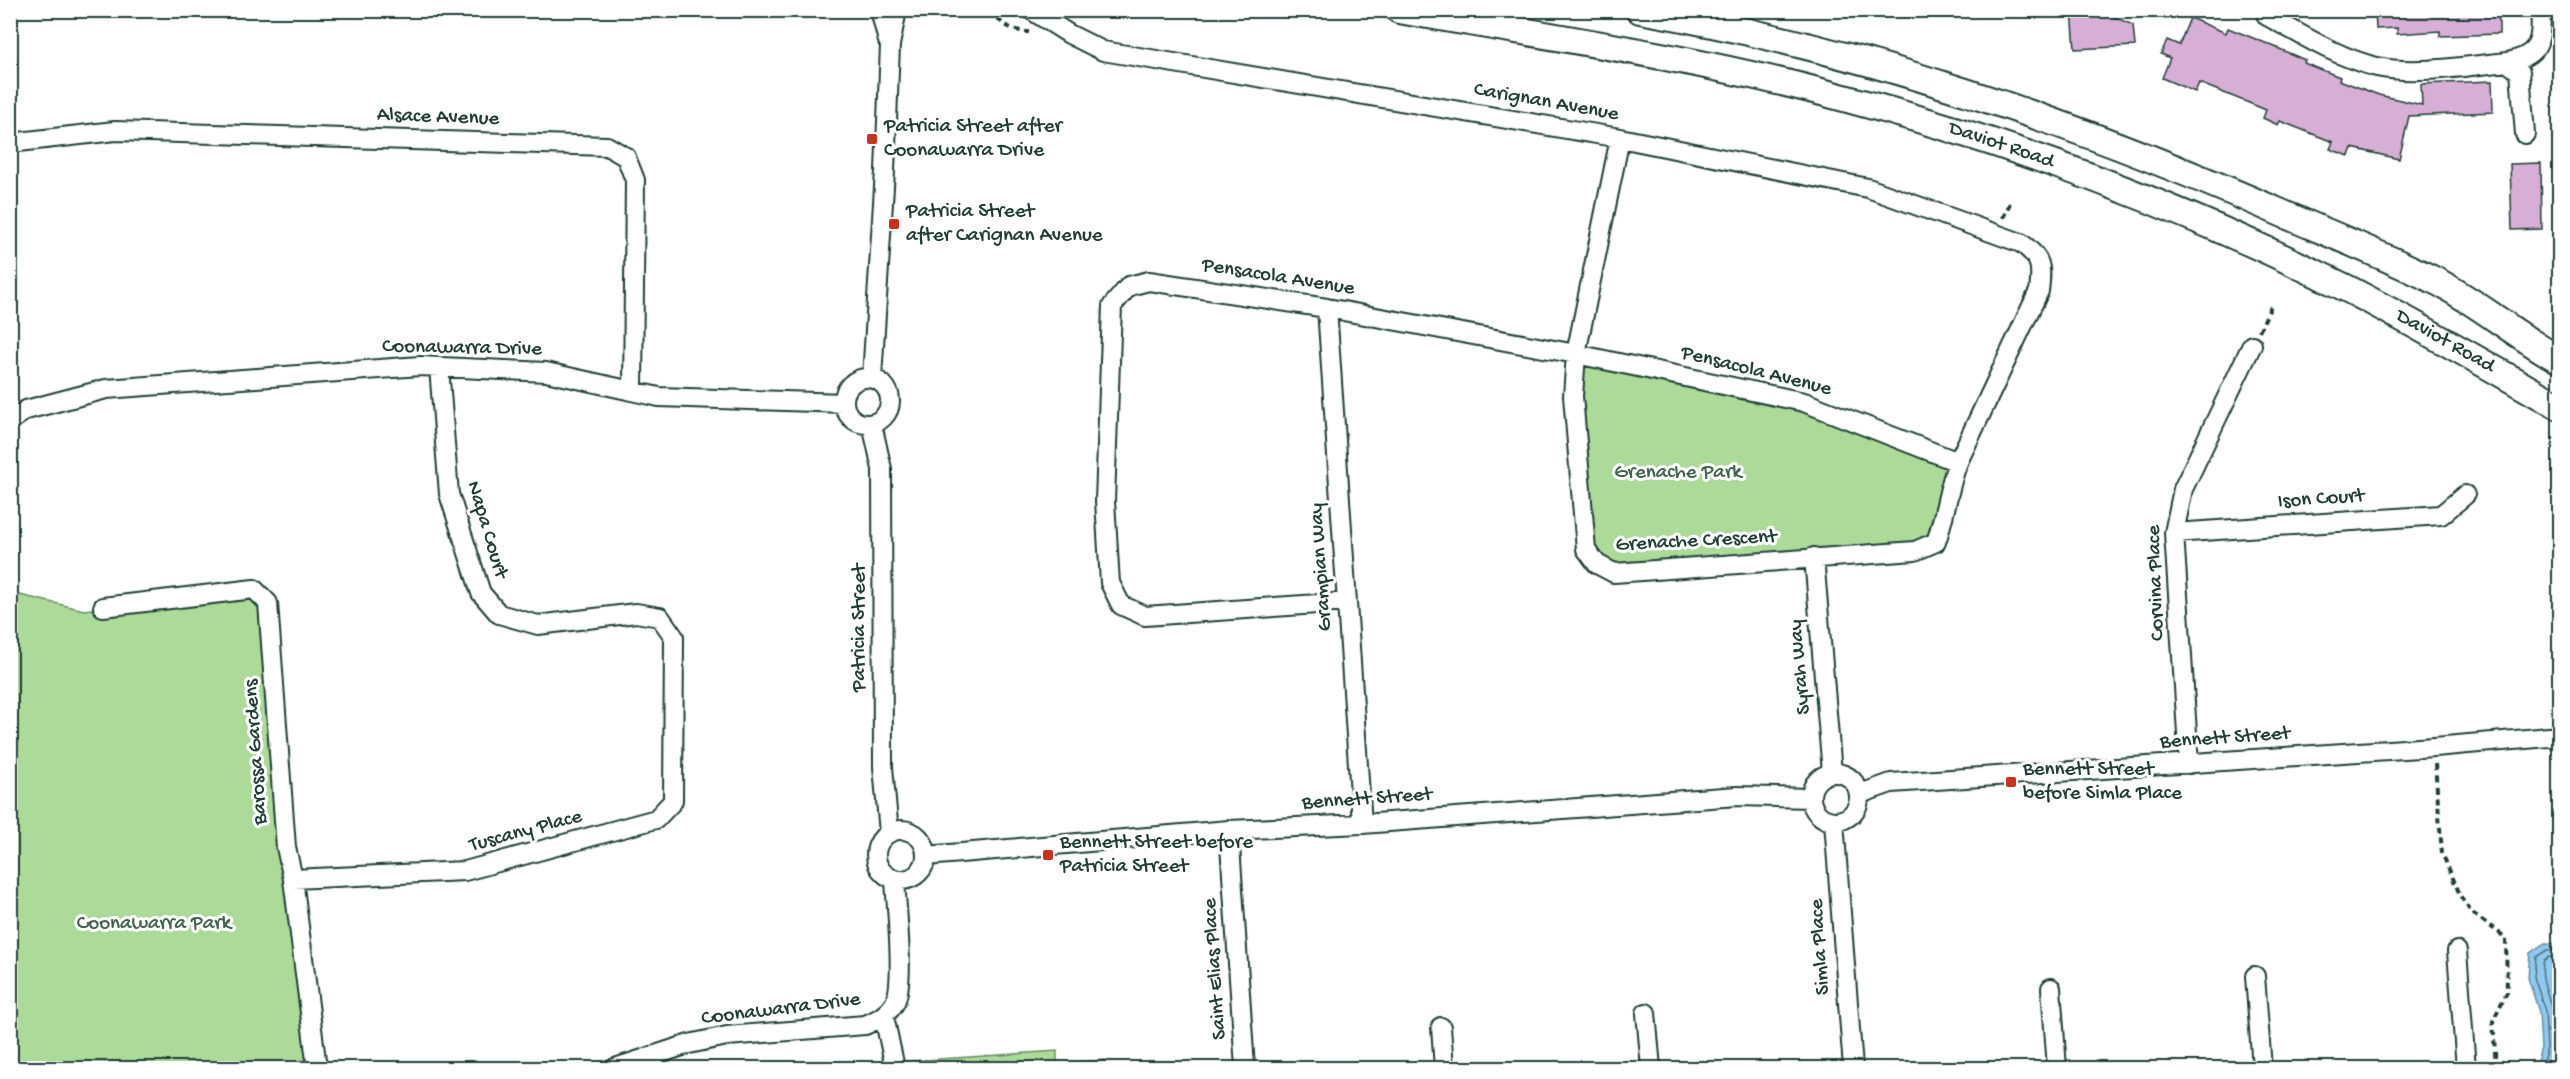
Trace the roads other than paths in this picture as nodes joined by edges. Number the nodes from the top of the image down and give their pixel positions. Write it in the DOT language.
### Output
graph roads {
  1 [pos="880,10"];
  2 [pos="897,10"];
  3 [pos="1031,10"];
  4 [pos="1399,10"];
  5 [pos="1640,10"];
  6 [pos="2264,10"];
  7 [pos="2541,10"];
  8 [pos="890,45"];
  9 [pos="2506,62"];
  10 [pos="2525,134"];
  11 [pos="1620,138"];
  12 [pos="10,143"];
  13 [pos="2042,268"];
  14 [pos="1327,308"];
  15 [pos="2252,345"];
  16 [pos="1576,354"];
  17 [pos="2559,360"];
  18 [pos="439,367"];
  19 [pos="872,378"];
  20 [pos="633,391"];
  21 [pos="844,404"];
  22 [pos="2559,407"];
  23 [pos="10,421"];
  24 [pos="872,424"];
  25 [pos="1958,462"];
  26 [pos="2465,495"];
  27 [pos="2174,533"];
  28 [pos="1814,557"];
  29 [pos="1347,602"];
  30 [pos="103,607"];
  31 [pos="673,714"];
  32 [pos="2559,736"];
  33 [pos="2189,764"];
  34 [pos="1832,773"];
  35 [pos="1860,794"];
  36 [pos="1811,798"];
  37 [pos="1834,822"];
  38 [pos="1362,824"];
  39 [pos="1229,830"];
  40 [pos="889,833"];
  41 [pos="926,856"];
  42 [pos="293,879"];
  43 [pos="895,880"];
  44 [pos="2457,951"];
  45 [pos="2255,976"];
  46 [pos="2051,988"];
  47 [pos="1646,1013"];
  48 [pos="884,1016"];
  49 [pos="1441,1027"];
  50 [pos="662,1061"];
  51 [pos="317,1068"];
  52 [pos="615,1068"];
  53 [pos="895,1068"];
  54 [pos="1245,1068"];
  55 [pos="1444,1068"];
  56 [pos="1651,1068"];
  57 [pos="1853,1068"];
  58 [pos="2058,1068"];
  59 [pos="2262,1068"];
  60 [pos="2466,1068"];
  1 -- 8 [label="street"];
  2 -- 8 [label="street"];
  3 -- 11 [label="street, Carignan Avenue"];
  4 -- 22 [label="street, Daviot Road"];
  5 -- 17 [label="street, Daviot Road"];
  6 -- 9 [label="street"];
  7 -- 9 [label="street"];
  8 -- 19 [label="street"];
  9 -- 10 [label="street"];
  11 -- 13 [label="street, Carignan Avenue"];
  11 -- 16 [label="street, Grenache Crescent"];
  12 -- 20 [label="street, Alsace Avenue"];
  13 -- 25 [label="street, Grenache Crescent"];
  14 -- 16 [label="street, Pensacola Avenue"];
  14 -- 29 [label="street, Grampian Way"];
  14 -- 29 [label="street, Pensacola Avenue"];
  15 -- 27 [label="street, Corvina Place"];
  16 -- 25 [label="street, Pensacola Avenue"];
  16 -- 28 [label="street, Grenache Crescent"];
  18 -- 20 [label="street, Coonawarra Drive"];
  18 -- 23 [label="street, Coonawarra Drive"];
  18 -- 31 [label="street, Napa Court"];
  19 -- 21 [label="street"];
  19 -- 24 [label="street"];
  20 -- 21 [label="street, Coonawarra Drive"];
  21 -- 24 [label="street"];
  24 -- 40 [label="street, Patricia Street"];
  25 -- 28 [label="street, Grenache Crescent"];
  26 -- 27 [label="street, Ison Court"];
  27 -- 33 [label="street, Corvina Place"];
  28 -- 34 [label="street, Syrah Way"];
  29 -- 38 [label="street, Grampian Way"];
  30 -- 42 [label="street, Barossa Gardens"];
  31 -- 42 [label="street, Tuscany Place"];
  32 -- 33 [label="street, Bennett Street"];
  33 -- 35 [label="street, Bennett Street"];
  34 -- 35 [label="street"];
  34 -- 36 [label="street"];
  35 -- 37 [label="street"];
  36 -- 37 [label="street"];
  36 -- 38 [label="street, Bennett Street"];
  37 -- 57 [label="street, Simla Place"];
  38 -- 39 [label="street, Bennett Street"];
  39 -- 41 [label="street, Bennett Street"];
  39 -- 54 [label="street, Saint Elias Place"];
  40 -- 41 [label="street"];
  40 -- 43 [label="street"];
  41 -- 43 [label="street"];
  42 -- 51 [label="street, Barossa Gardens"];
  43 -- 48 [label="street"];
  44 -- 60 [label="street"];
  45 -- 59 [label="street"];
  46 -- 58 [label="street"];
  47 -- 56 [label="street"];
  48 -- 50 [label="street, Coonawarra Drive"];
  48 -- 53 [label="street"];
  49 -- 55 [label="street"];
  50 -- 52 [label="street, Coonawarra Drive"];
}
